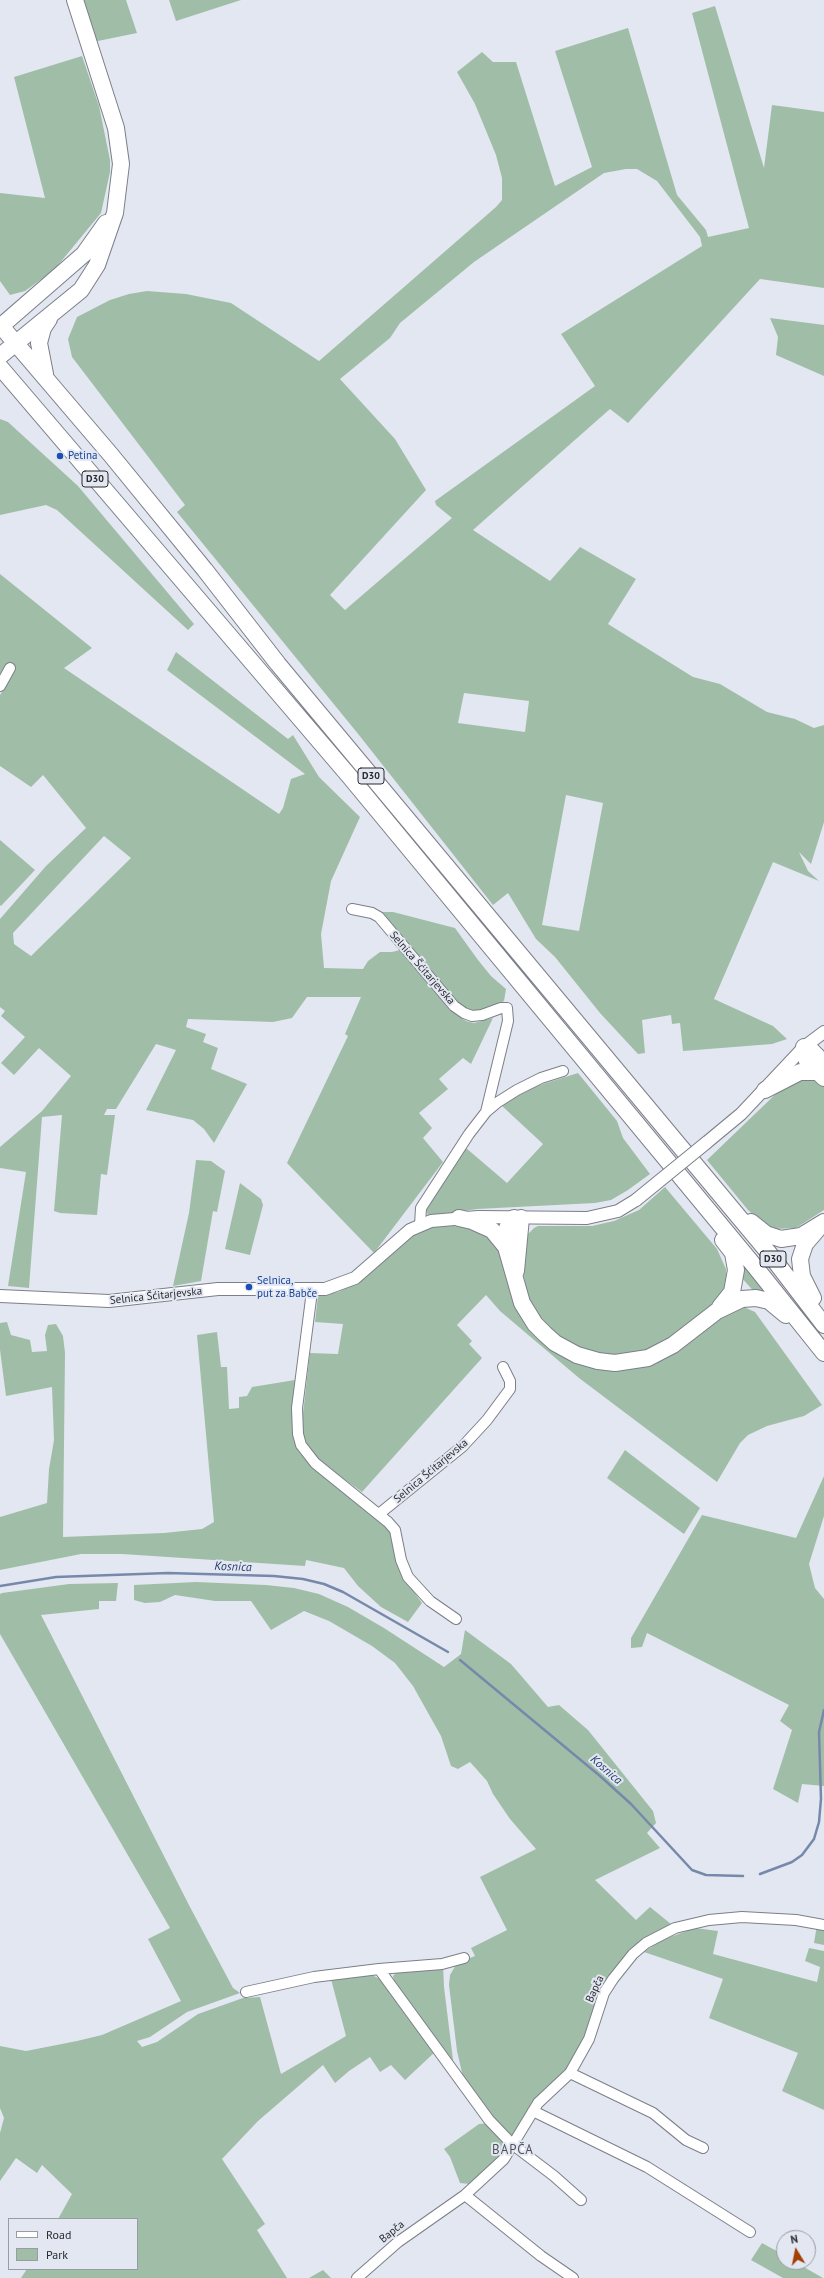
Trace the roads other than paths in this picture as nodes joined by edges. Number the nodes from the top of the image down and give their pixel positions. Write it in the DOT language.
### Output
graph roads {
  1 [pos="75,0"];
  2 [pos="117,202"];
  3 [pos="54,311"];
  4 [pos="0,326"];
  5 [pos="15,343"];
  6 [pos="0,356"];
  7 [pos="0,367"];
  8 [pos="46,380"];
  9 [pos="10,668"];
  10 [pos="0,686"];
  11 [pos="352,909"];
  12 [pos="824,1032"];
  13 [pos="804,1048"];
  14 [pos="564,1071"];
  15 [pos="822,1071"];
  16 [pos="765,1090"];
  17 [pos="486,1112"];
  18 [pos="719,1195"];
  19 [pos="709,1211"];
  20 [pos="459,1218"];
  21 [pos="518,1218"];
  22 [pos="824,1222"];
  23 [pos="420,1225"];
  24 [pos="506,1247"];
  25 [pos="514,1278"];
  26 [pos="312,1290"];
  27 [pos="0,1296"];
  28 [pos="716,1311"];
  29 [pos="824,1314"];
  30 [pos="824,1325"];
  31 [pos="814,1340"];
  32 [pos="824,1353"];
  33 [pos="503,1367"];
  34 [pos="379,1514"];
  35 [pos="456,1619"];
  36 [pos="824,1925"];
  37 [pos="464,1958"];
  38 [pos="379,1969"];
  39 [pos="246,1992"];
  40 [pos="570,2073"];
  41 [pos="533,2111"];
  42 [pos="512,2144"];
  43 [pos="703,2148"];
  44 [pos="465,2195"];
  45 [pos="581,2200"];
  46 [pos="750,2232"];
  47 [pos="357,2278"];
  48 [pos="573,2278"];
  1 -- 2 [label="main road"];
  2 -- 3 [label="main road"];
  2 -- 4 [label="main road"];
  3 -- 5 [label="main road"];
  3 -- 8 [label="main road"];
  4 -- 5 [label="main road, D30"];
  5 -- 6 [label="main road"];
  5 -- 8 [label="main road, D30"];
  7 -- 19 [label="main road, D30"];
  8 -- 18 [label="main road, D30"];
  9 -- 10 [label="street"];
  11 -- 17 [label="street, Selnica Šćitarjevska"];
  12 -- 13 [label="street"];
  13 -- 15 [label="main road"];
  13 -- 16 [label="street"];
  14 -- 17 [label="street, Selnica Šćitarjevska"];
  15 -- 16 [label="main road"];
  16 -- 21 [label="street, bridge"];
  17 -- 23 [label="street, Selnica Šćitarjevska"];
  18 -- 22 [label="main road"];
  18 -- 30 [label="main road, D30"];
  19 -- 28 [label="main road"];
  19 -- 31 [label="main road, D30"];
  20 -- 21 [label="street"];
  20 -- 23 [label="street"];
  20 -- 24 [label="main road"];
  21 -- 24 [label="main road"];
  21 -- 25 [label="main road"];
  22 -- 29 [label="main road"];
  23 -- 26 [label="street, Selnica Šćitarjevska"];
  24 -- 25 [label="main road"];
  25 -- 28 [label="main road"];
  26 -- 27 [label="street, Selnica Šćitarjevska"];
  26 -- 34 [label="street"];
  28 -- 31 [label="main road"];
  31 -- 32 [label="main road, D30"];
  33 -- 34 [label="street, Selnica Šćitarjevska"];
  34 -- 35 [label="street"];
  36 -- 40 [label="street, Bapča"];
  37 -- 38 [label="street"];
  38 -- 39 [label="street"];
  38 -- 42 [label="street"];
  40 -- 41 [label="street, Bapča"];
  40 -- 43 [label="street"];
  41 -- 42 [label="street, Bapča"];
  41 -- 46 [label="street"];
  42 -- 44 [label="street, Bapča"];
  42 -- 45 [label="street"];
  44 -- 47 [label="street, Bapča"];
  44 -- 48 [label="street"];
}
